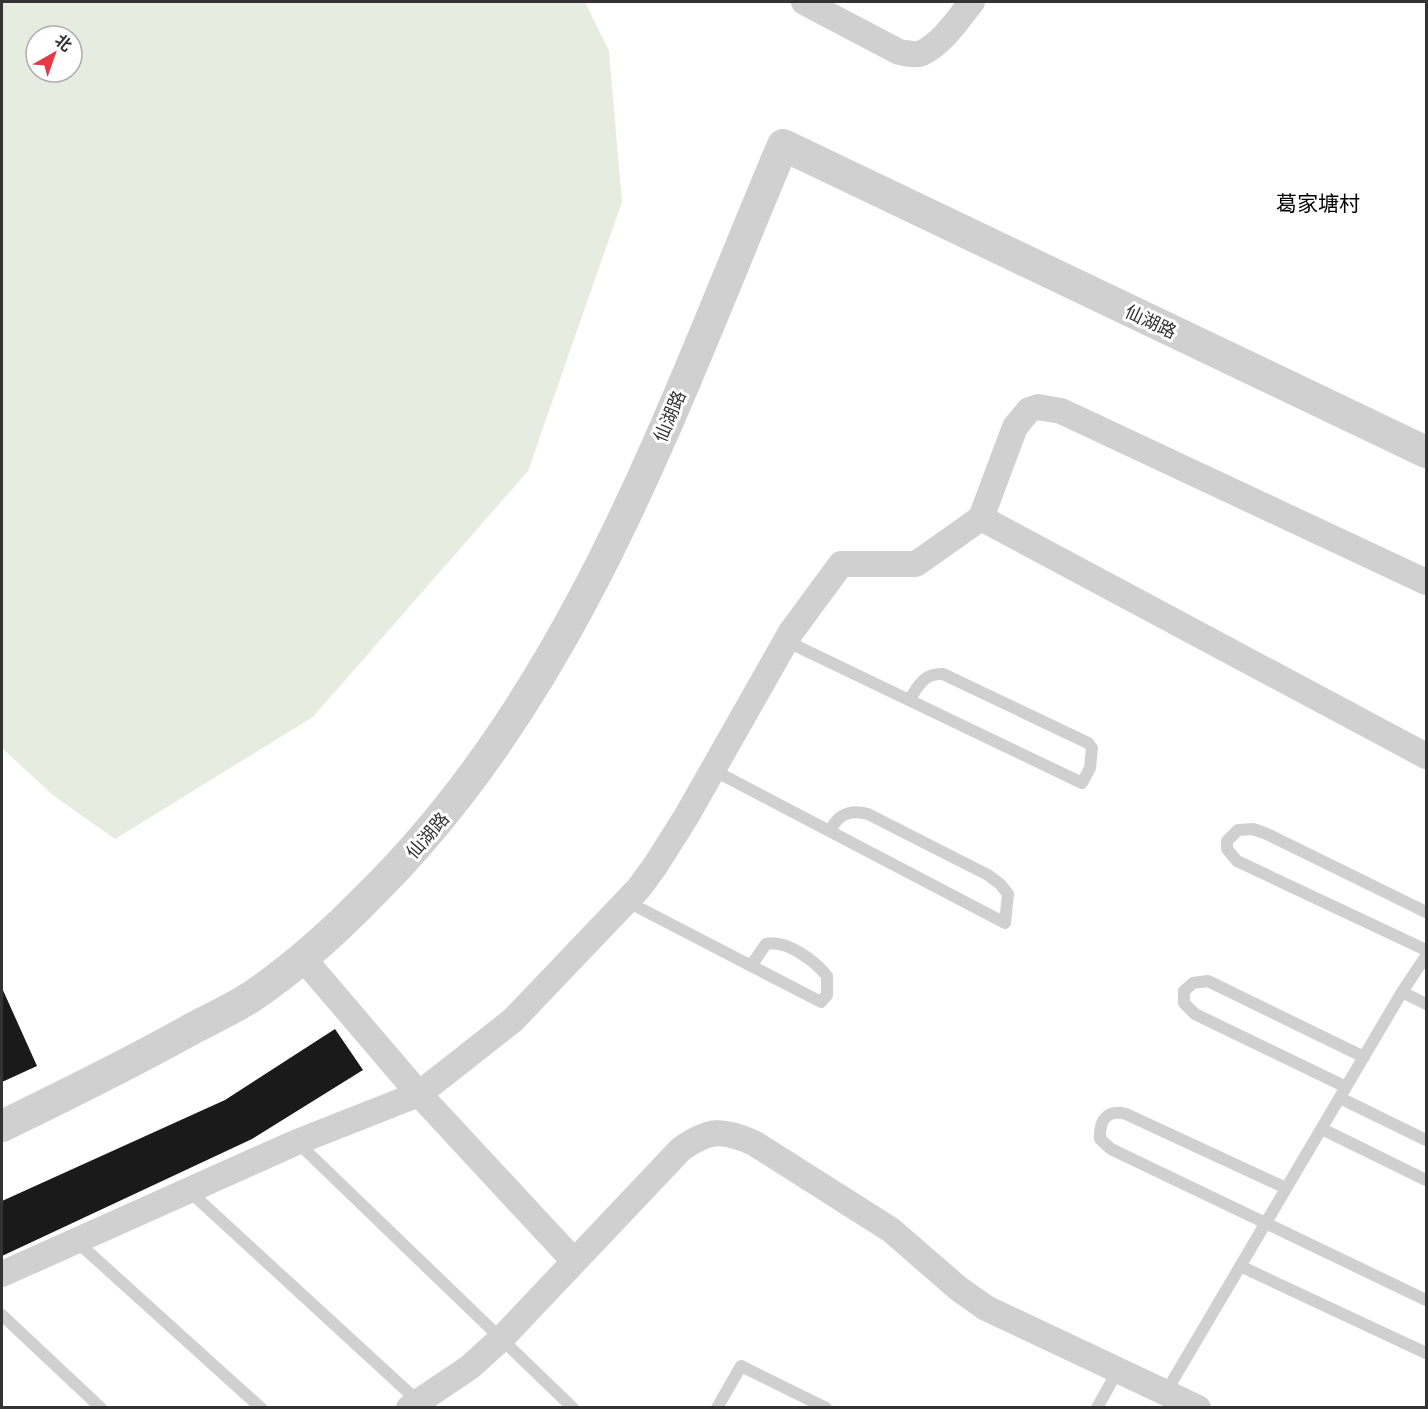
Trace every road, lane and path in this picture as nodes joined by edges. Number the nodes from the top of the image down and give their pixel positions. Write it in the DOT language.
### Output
graph roads {
  1 [pos="804,2"];
  2 [pos="972,2"];
  3 [pos="1426,452"];
  4 [pos="981,518"];
  5 [pos="1426,582"];
  6 [pos="786,641"];
  7 [pos="909,700"];
  8 [pos="1426,756"];
  9 [pos="713,770"];
  10 [pos="830,831"];
  11 [pos="626,901"];
  12 [pos="1426,912"];
  13 [pos="1426,950"];
  14 [pos="1426,956"];
  15 [pos="302,957"];
  16 [pos="751,966"];
  17 [pos="1402,992"];
  18 [pos="1426,1004"];
  19 [pos="1364,1057"];
  20 [pos="1343,1093"];
  21 [pos="418,1094"];
  22 [pos="2,1126"];
  23 [pos="1322,1129"];
  24 [pos="1426,1140"];
  25 [pos="297,1142"];
  26 [pos="1426,1180"];
  27 [pos="1286,1188"];
  28 [pos="188,1190"];
  29 [pos="1266,1223"];
  30 [pos="74,1240"];
  31 [pos="574,1261"];
  32 [pos="1240,1266"];
  33 [pos="2,1274"];
  34 [pos="1426,1300"];
  35 [pos="2,1315"];
  36 [pos="502,1338"];
  37 [pos="1426,1353"];
  38 [pos="1118,1370"];
  39 [pos="1166,1392"];
  40 [pos="418,1406"];
  41 [pos="101,1407"];
  42 [pos="261,1407"];
  43 [pos="573,1407"];
  44 [pos="717,1407"];
  45 [pos="826,1407"];
  46 [pos="1097,1407"];
  47 [pos="1198,1407"];
  1 -- 2 [label="street"];
  3 -- 15 [label="street, 仙湖路"];
  4 -- 5 [label="street"];
  4 -- 6 [label="street"];
  4 -- 8 [label="street"];
  6 -- 7 [label="lane"];
  6 -- 9 [label="street"];
  7 -- 7 [label="lane"];
  9 -- 10 [label="lane"];
  9 -- 11 [label="street"];
  10 -- 10 [label="lane"];
  11 -- 16 [label="lane"];
  11 -- 21 [label="street"];
  12 -- 13 [label="lane"];
  14 -- 17 [label="lane"];
  15 -- 21 [label="street"];
  15 -- 22 [label="street, 仙湖路"];
  16 -- 16 [label="lane"];
  17 -- 18 [label="lane"];
  17 -- 19 [label="lane"];
  19 -- 20 [label="lane"];
  19 -- 20 [label="lane"];
  20 -- 23 [label="lane"];
  20 -- 24 [label="lane"];
  21 -- 25 [label="street"];
  21 -- 31 [label="street"];
  23 -- 26 [label="lane"];
  23 -- 27 [label="lane"];
  25 -- 28 [label="street"];
  25 -- 36 [label="lane"];
  27 -- 29 [label="lane"];
  27 -- 29 [label="lane"];
  28 -- 30 [label="street"];
  28 -- 40 [label="lane"];
  29 -- 32 [label="lane"];
  29 -- 34 [label="lane"];
  30 -- 33 [label="street"];
  30 -- 42 [label="lane"];
  31 -- 36 [label="street"];
  31 -- 38 [label="street"];
  32 -- 37 [label="lane"];
  32 -- 39 [label="lane"];
  35 -- 41 [label="lane"];
  36 -- 40 [label="street"];
  36 -- 43 [label="lane"];
  38 -- 39 [label="street"];
  38 -- 46 [label="lane"];
  39 -- 47 [label="street"];
  44 -- 45 [label="lane"];
}
